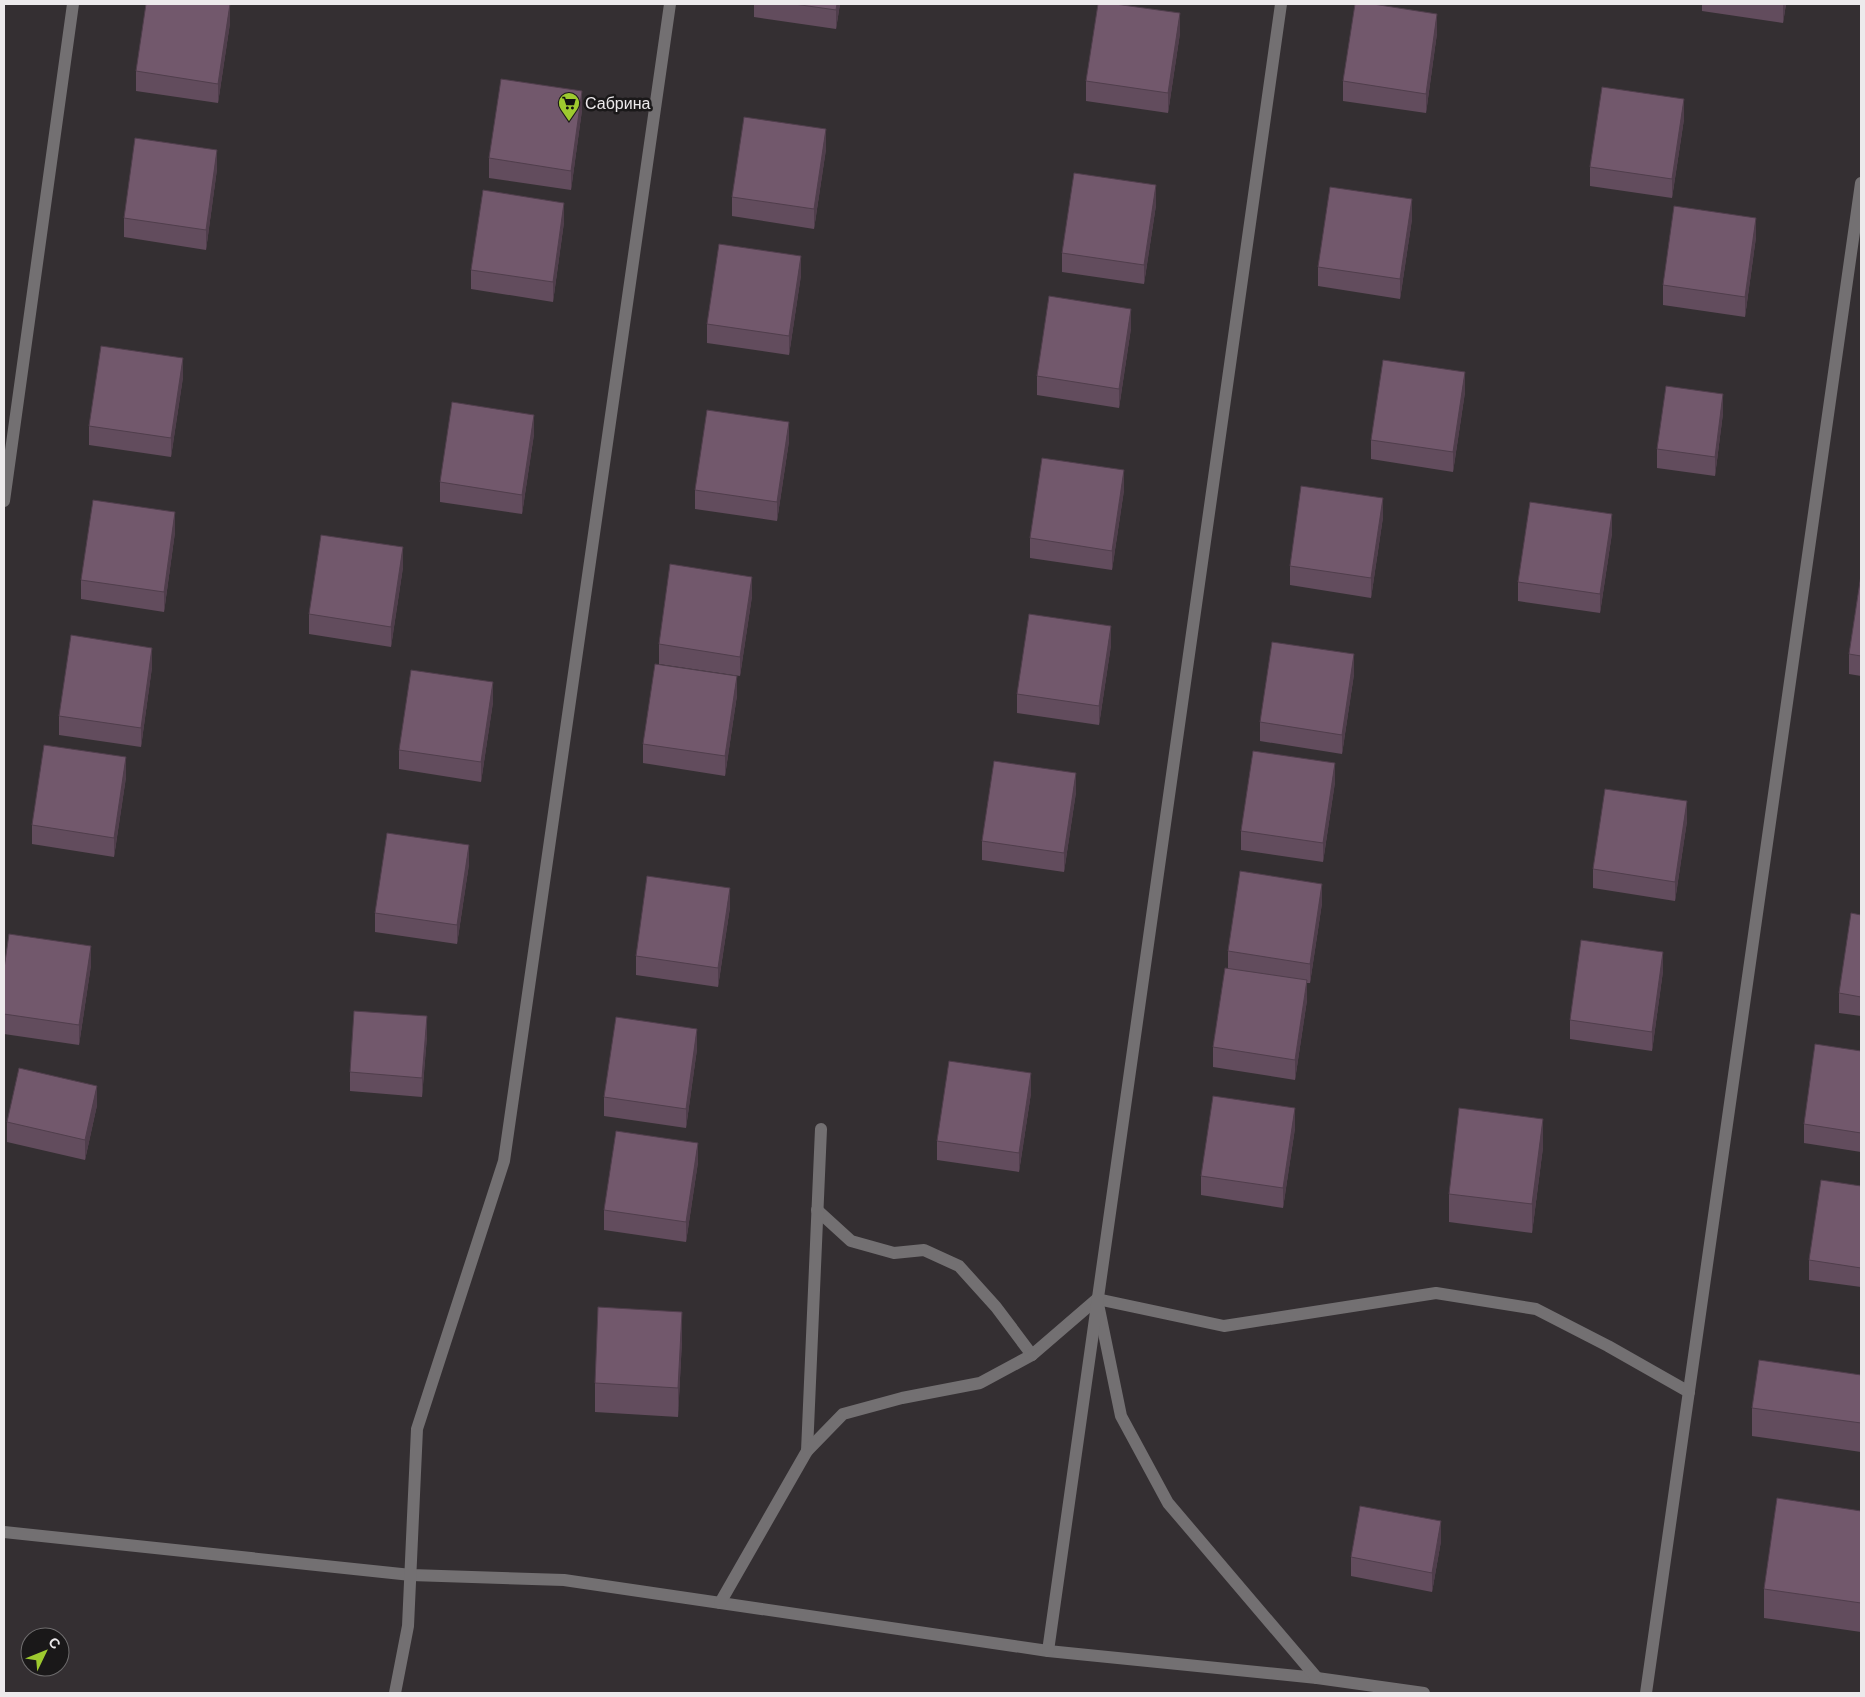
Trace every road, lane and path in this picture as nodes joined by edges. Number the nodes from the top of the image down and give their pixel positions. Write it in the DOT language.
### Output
graph roads {
  1 [pos="73,4"];
  2 [pos="670,4"];
  3 [pos="1281,4"];
  4 [pos="1861,183"];
  5 [pos="4,501"];
  6 [pos="821,1129"];
  7 [pos="817,1210"];
  8 [pos="1097,1300"];
  9 [pos="1032,1355"];
  10 [pos="1689,1392"];
  11 [pos="807,1451"];
  12 [pos="4,1532"];
  13 [pos="411,1575"];
  14 [pos="720,1603"];
  15 [pos="1048,1651"];
  16 [pos="1317,1678"];
  17 [pos="395,1693"];
  18 [pos="1424,1693"];
  19 [pos="1646,1693"];
  1 -- 5 [label="street"];
  2 -- 13 [label="street"];
  3 -- 8 [label="street"];
  4 -- 10 [label="street"];
  6 -- 7 [label="street"];
  7 -- 9 [label="street"];
  7 -- 11 [label="street"];
  8 -- 9 [label="street"];
  8 -- 10 [label="street"];
  8 -- 15 [label="street"];
  8 -- 16 [label="street"];
  9 -- 11 [label="street"];
  10 -- 19 [label="street"];
  11 -- 14 [label="street"];
  12 -- 13 [label="street"];
  13 -- 14 [label="street"];
  13 -- 17 [label="street"];
  14 -- 15 [label="street"];
  15 -- 16 [label="street"];
  16 -- 18 [label="street"];
}
